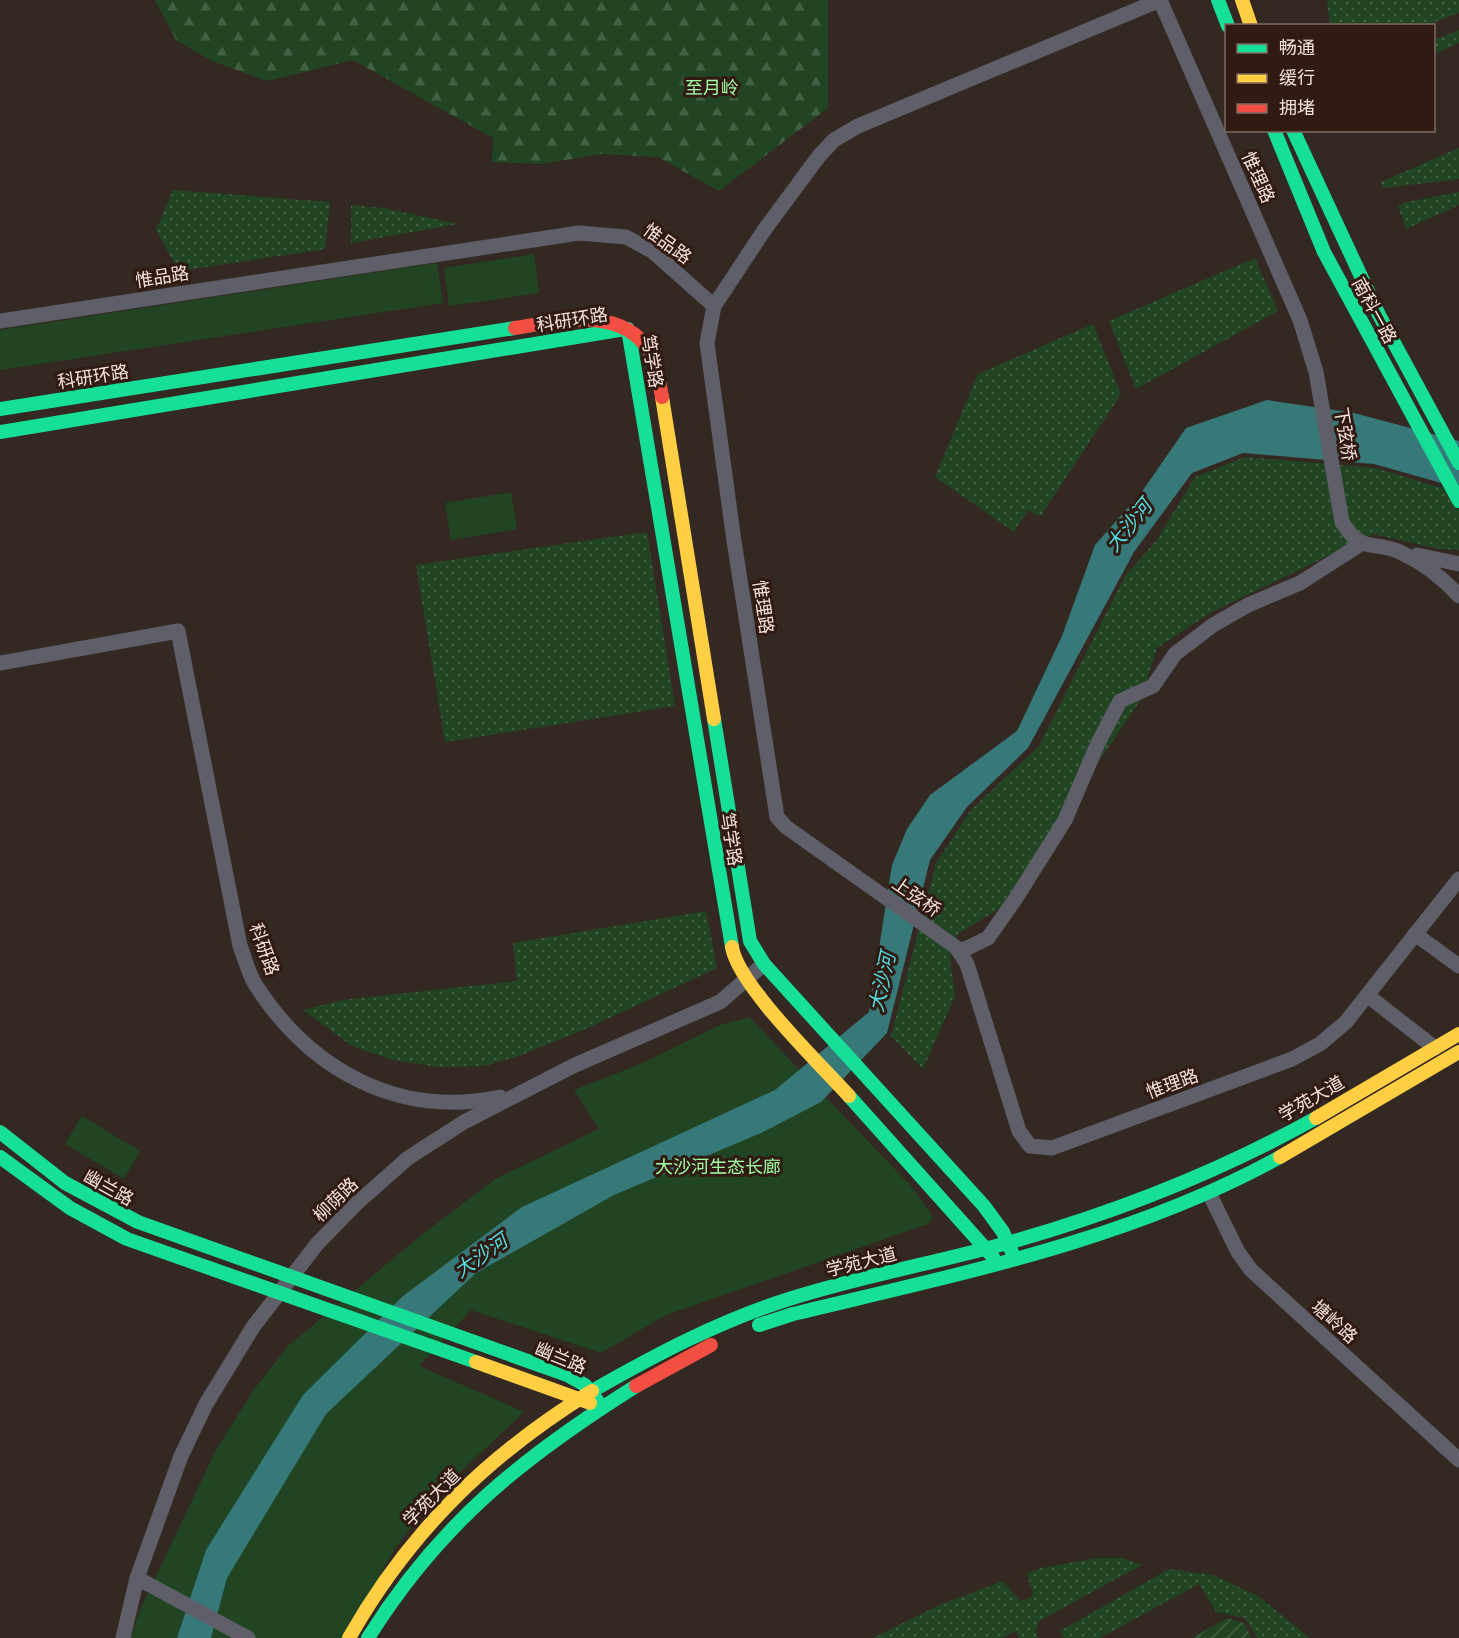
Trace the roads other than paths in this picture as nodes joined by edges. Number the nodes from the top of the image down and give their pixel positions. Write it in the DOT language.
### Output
graph roads {
  1 [pos="1160,0"];
  2 [pos="1218,0"];
  3 [pos="1242,0"];
  4 [pos="1227,24"];
  5 [pos="1250,24"];
  6 [pos="1275,132"];
  7 [pos="1294,132"];
  8 [pos="714,306"];
  9 [pos="0,321"];
  10 [pos="628,329"];
  11 [pos="1316,372"];
  12 [pos="0,409"];
  13 [pos="0,432"];
  14 [pos="1459,463"];
  15 [pos="1459,501"];
  16 [pos="1361,544"];
  17 [pos="1400,552"];
  18 [pos="1459,564"];
  19 [pos="1459,596"];
  20 [pos="0,663"];
  21 [pos="855,877"];
  22 [pos="1459,879"];
  23 [pos="1415,934"];
  24 [pos="958,950"];
  25 [pos="764,964"];
  26 [pos="1459,966"];
  27 [pos="746,980"];
  28 [pos="1368,996"];
  29 [pos="1459,1034"];
  30 [pos="1435,1048"];
  31 [pos="1459,1052"];
  32 [pos="514,1094"];
  33 [pos="0,1132"];
  34 [pos="0,1156"];
  35 [pos="1209,1193"];
  36 [pos="1008,1243"];
  37 [pos="986,1249"];
  38 [pos="1015,1259"];
  39 [pos="999,1263"];
  40 [pos="290,1277"];
  41 [pos="277,1293"];
  42 [pos="587,1396"];
  43 [pos="602,1407"];
  44 [pos="1459,1460"];
  45 [pos="141,1580"];
  46 [pos="123,1638"];
  47 [pos="248,1638"];
  48 [pos="349,1638"];
  49 [pos="369,1638"];
  1 -- 8 [label="street"];
  1 -- 11 [label="street, 惟理路"];
  2 -- 4 [label="street"];
  3 -- 5 [label="street"];
  6 -- 15 [label="street, 南科一路"];
  7 -- 14 [label="street, 南科一路"];
  8 -- 9 [label="street, 惟品路"];
  8 -- 21 [label="street, 惟理路"];
  10 -- 12 [label="street, 科研环路"];
  10 -- 13 [label="street, 科研环路"];
  10 -- 25 [label="street, 笃学路"];
  10 -- 27 [label="street, 笃学路"];
  11 -- 16 [label="street, 下弦桥"];
  16 -- 17 [label="street"];
  16 -- 24 [label="street"];
  17 -- 18 [label="street"];
  17 -- 19 [label="street"];
  20 -- 32 [label="street, 科研路"];
  21 -- 24 [label="street, 上弦桥"];
  22 -- 23 [label="street, 惟理路"];
  23 -- 26 [label="street"];
  23 -- 28 [label="street, 惟理路"];
  24 -- 28 [label="street, 惟理路"];
  25 -- 27 [label="street, 柳荫路"];
  25 -- 36 [label="street, 笃学路"];
  27 -- 32 [label="street, 柳荫路"];
  27 -- 37 [label="street, 笃学路"];
  28 -- 30 [label="street"];
  29 -- 30 [label="street, 学苑大道"];
  30 -- 36 [label="street, 学苑大道"];
  31 -- 35 [label="street, 学苑大道"];
  32 -- 40 [label="street, 柳荫路"];
  33 -- 40 [label="street, 幽兰路"];
  34 -- 41 [label="street, 幽兰路"];
  35 -- 38 [label="street, 学苑大道"];
  35 -- 44 [label="street, 塘岭路"];
  36 -- 37 [label="street, 学苑大道"];
  36 -- 38 [label="street, 笃学路"];
  37 -- 39 [label="street, 笃学路"];
  37 -- 42 [label="street, 学苑大道"];
  38 -- 39 [label="street, 学苑大道"];
  39 -- 43 [label="street, 学苑大道"];
  40 -- 41 [label="street, 柳荫路"];
  40 -- 42 [label="street, 幽兰路"];
  41 -- 42 [label="street, 幽兰路"];
  41 -- 45 [label="street, 柳荫路"];
  42 -- 43 [label="street, 幽兰路"];
  42 -- 48 [label="street, 学苑大道"];
  43 -- 49 [label="street, 学苑大道"];
  45 -- 46 [label="street, 柳荫路"];
  45 -- 47 [label="street"];
}
